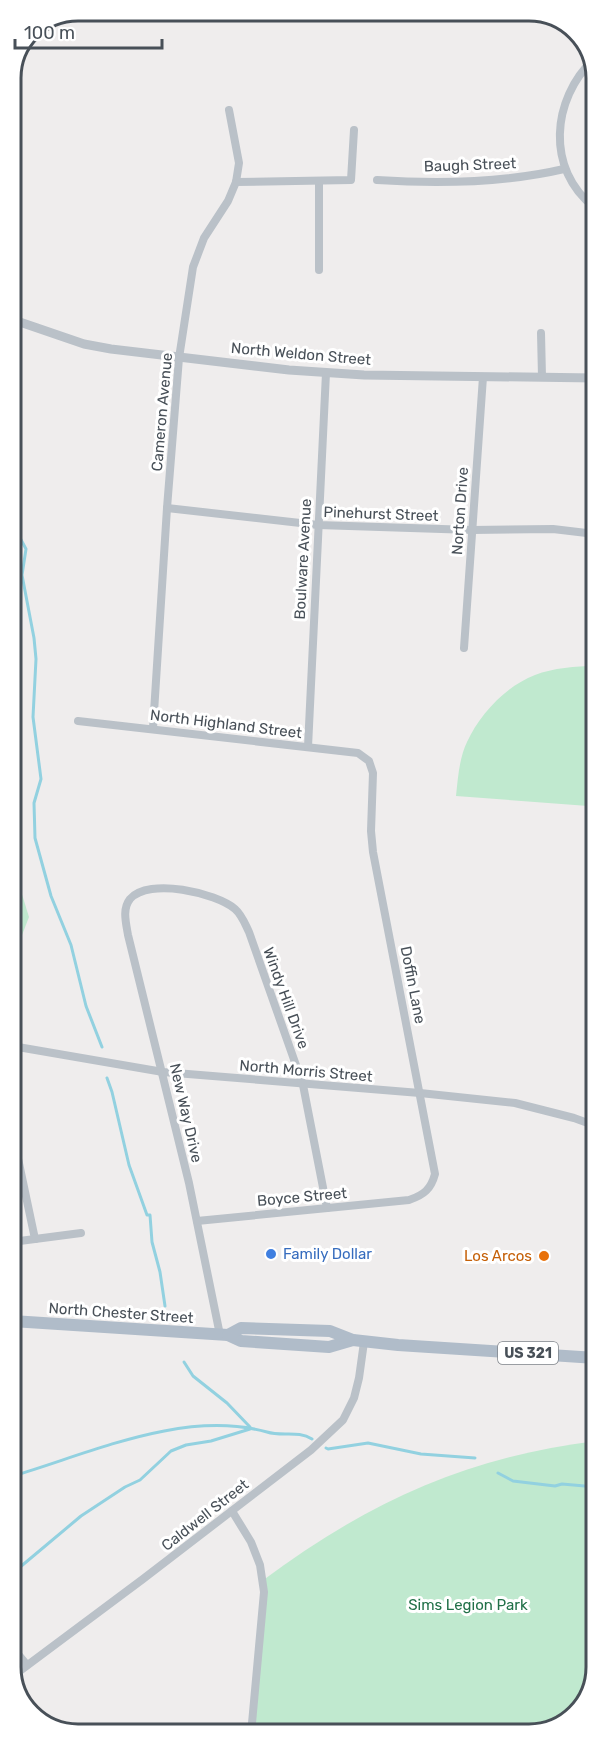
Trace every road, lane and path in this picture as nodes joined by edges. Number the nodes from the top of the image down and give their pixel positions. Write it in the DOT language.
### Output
graph roads {
  1 [pos="585,68"];
  2 [pos="229,110"];
  3 [pos="354,130"];
  4 [pos="564,169"];
  5 [pos="376,180"];
  6 [pos="319,181"];
  7 [pos="236,182"];
  8 [pos="586,200"];
  9 [pos="319,270"];
  10 [pos="21,322"];
  11 [pos="541,333"];
  12 [pos="179,358"];
  13 [pos="326,373"];
  14 [pos="483,377"];
  15 [pos="542,377"];
  16 [pos="586,378"];
  17 [pos="167,508"];
  18 [pos="318,525"];
  19 [pos="472,530"];
  20 [pos="586,533"];
  21 [pos="464,648"];
  22 [pos="78,721"];
  23 [pos="153,728"];
  24 [pos="308,747"];
  25 [pos="369,761"];
  26 [pos="130,900"];
  27 [pos="21,1048"];
  28 [pos="163,1072"];
  29 [pos="303,1084"];
  30 [pos="420,1093"];
  31 [pos="586,1123"];
  32 [pos="21,1173"];
  33 [pos="409,1200"];
  34 [pos="327,1208"];
  35 [pos="197,1221"];
  36 [pos="81,1233"];
  37 [pos="35,1239"];
  38 [pos="21,1241"];
  39 [pos="21,1322"];
  40 [pos="224,1335"];
  41 [pos="358,1341"];
  42 [pos="586,1357"];
  43 [pos="232,1511"];
  44 [pos="21,1658"];
  45 [pos="27,1665"];
  46 [pos="21,1670"];
  47 [pos="252,1724"];
  1 -- 4 [label="street"];
  2 -- 7 [label="street, Cameron Avenue"];
  3 -- 6 [label="street"];
  4 -- 5 [label="street, Baugh Street"];
  4 -- 8 [label="street"];
  6 -- 7 [label="street"];
  6 -- 9 [label="street"];
  7 -- 12 [label="street, Cameron Avenue"];
  10 -- 12 [label="street, North Weldon Street"];
  11 -- 15 [label="street"];
  12 -- 13 [label="street, North Weldon Street"];
  12 -- 17 [label="street, Cameron Avenue"];
  13 -- 14 [label="street, North Weldon Street"];
  13 -- 18 [label="street, Boulware Avenue"];
  14 -- 15 [label="street, North Weldon Street"];
  14 -- 19 [label="street, Norton Drive"];
  15 -- 16 [label="street, North Weldon Street"];
  17 -- 18 [label="street, Pinehurst Street"];
  17 -- 23 [label="street, Cameron Avenue"];
  18 -- 19 [label="street, Pinehurst Street"];
  18 -- 24 [label="street, Boulware Avenue"];
  19 -- 20 [label="street, Pinehurst Street"];
  19 -- 21 [label="street, Norton Drive"];
  22 -- 23 [label="street, North Highland Street"];
  23 -- 24 [label="street, North Highland Street"];
  24 -- 25 [label="street, North Highland Street"];
  25 -- 30 [label="street, Doffin Lane"];
  26 -- 28 [label="street, New Way Drive"];
  26 -- 29 [label="street, Windy Hill Drive"];
  27 -- 28 [label="street, North Morris Street"];
  28 -- 29 [label="street, North Morris Street"];
  28 -- 35 [label="street, New Way Drive"];
  29 -- 30 [label="street, North Morris Street"];
  29 -- 34 [label="street, Windy Hill Drive"];
  30 -- 31 [label="street, North Morris Street"];
  30 -- 33 [label="street, Doffin Lane"];
  32 -- 37 [label="street"];
  33 -- 34 [label="street, Boyce Street"];
  34 -- 35 [label="street, Boyce Street"];
  35 -- 40 [label="street, New Way Drive"];
  36 -- 37 [label="street"];
  37 -- 38 [label="street"];
  39 -- 40 [label="main road, North Chester Street / US 321"];
  40 -- 41 [label="main road, North Chester Street / US 321"];
  41 -- 42 [label="main road, North Chester Street / US 321"];
  41 -- 43 [label="street, Caldwell Street"];
  43 -- 45 [label="street, Caldwell Street"];
  43 -- 47 [label="street"];
  44 -- 45 [label="street"];
  45 -- 46 [label="street, Caldwell Street"];
}
